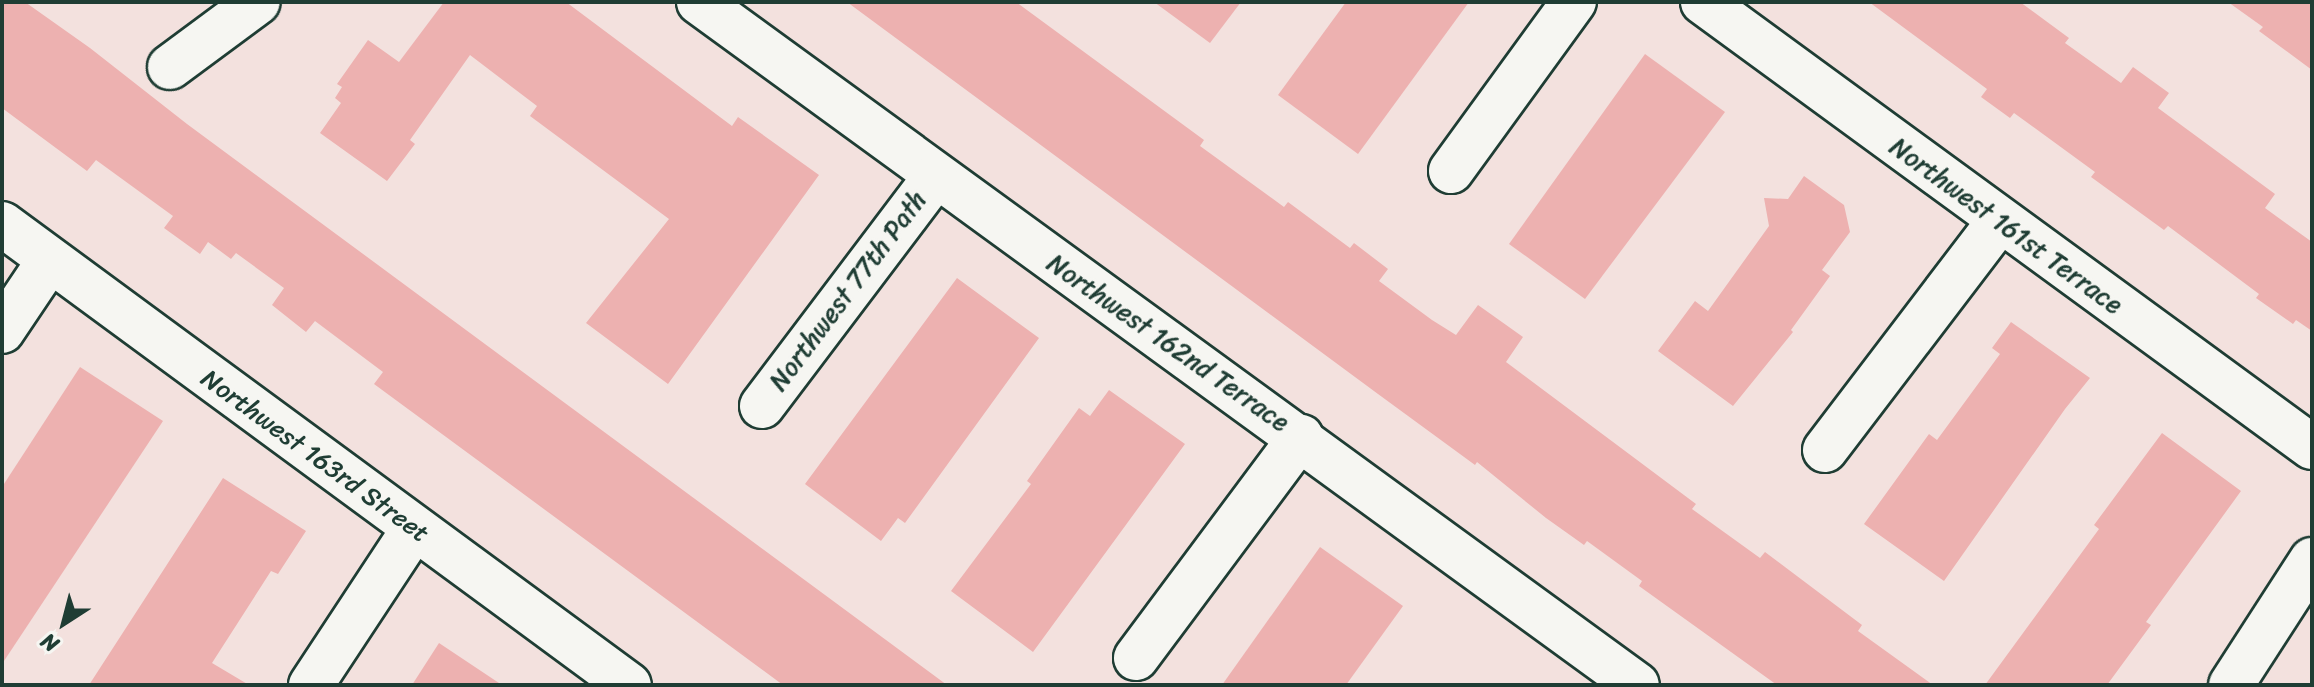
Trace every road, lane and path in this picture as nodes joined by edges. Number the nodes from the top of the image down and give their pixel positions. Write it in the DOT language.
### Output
graph roads {
  1 [pos="258,2"];
  2 [pos="699,2"];
  3 [pos="1574,2"];
  4 [pos="1703,2"];
  5 [pos="170,67"];
  6 [pos="1451,171"];
  7 [pos="935,177"];
  8 [pos="1999,222"];
  9 [pos="2,224"];
  10 [pos="49,261"];
  11 [pos="2,331"];
  12 [pos="762,406"];
  13 [pos="1301,437"];
  14 [pos="2312,447"];
  15 [pos="1825,450"];
  16 [pos="414,529"];
  17 [pos="2312,560"];
  18 [pos="1136,658"];
  19 [pos="311,685"];
  20 [pos="629,685"];
  21 [pos="1637,685"];
  22 [pos="2231,685"];
  1 -- 5 [label="street"];
  2 -- 7 [label="street, Northwest 162nd Terrace"];
  3 -- 6 [label="street"];
  4 -- 8 [label="street, Northwest 161st Terrace"];
  7 -- 12 [label="street, Northwest 77th Path"];
  7 -- 13 [label="street, Northwest 162nd Terrace"];
  8 -- 14 [label="street, Northwest 161st Terrace"];
  8 -- 15 [label="street"];
  9 -- 10 [label="street, Northwest 163rd Street"];
  10 -- 11 [label="street"];
  10 -- 16 [label="street, Northwest 163rd Street"];
  13 -- 18 [label="street"];
  13 -- 21 [label="street, Northwest 162nd Terrace"];
  16 -- 19 [label="street"];
  16 -- 20 [label="street, Northwest 163rd Street"];
  17 -- 22 [label="street"];
}
